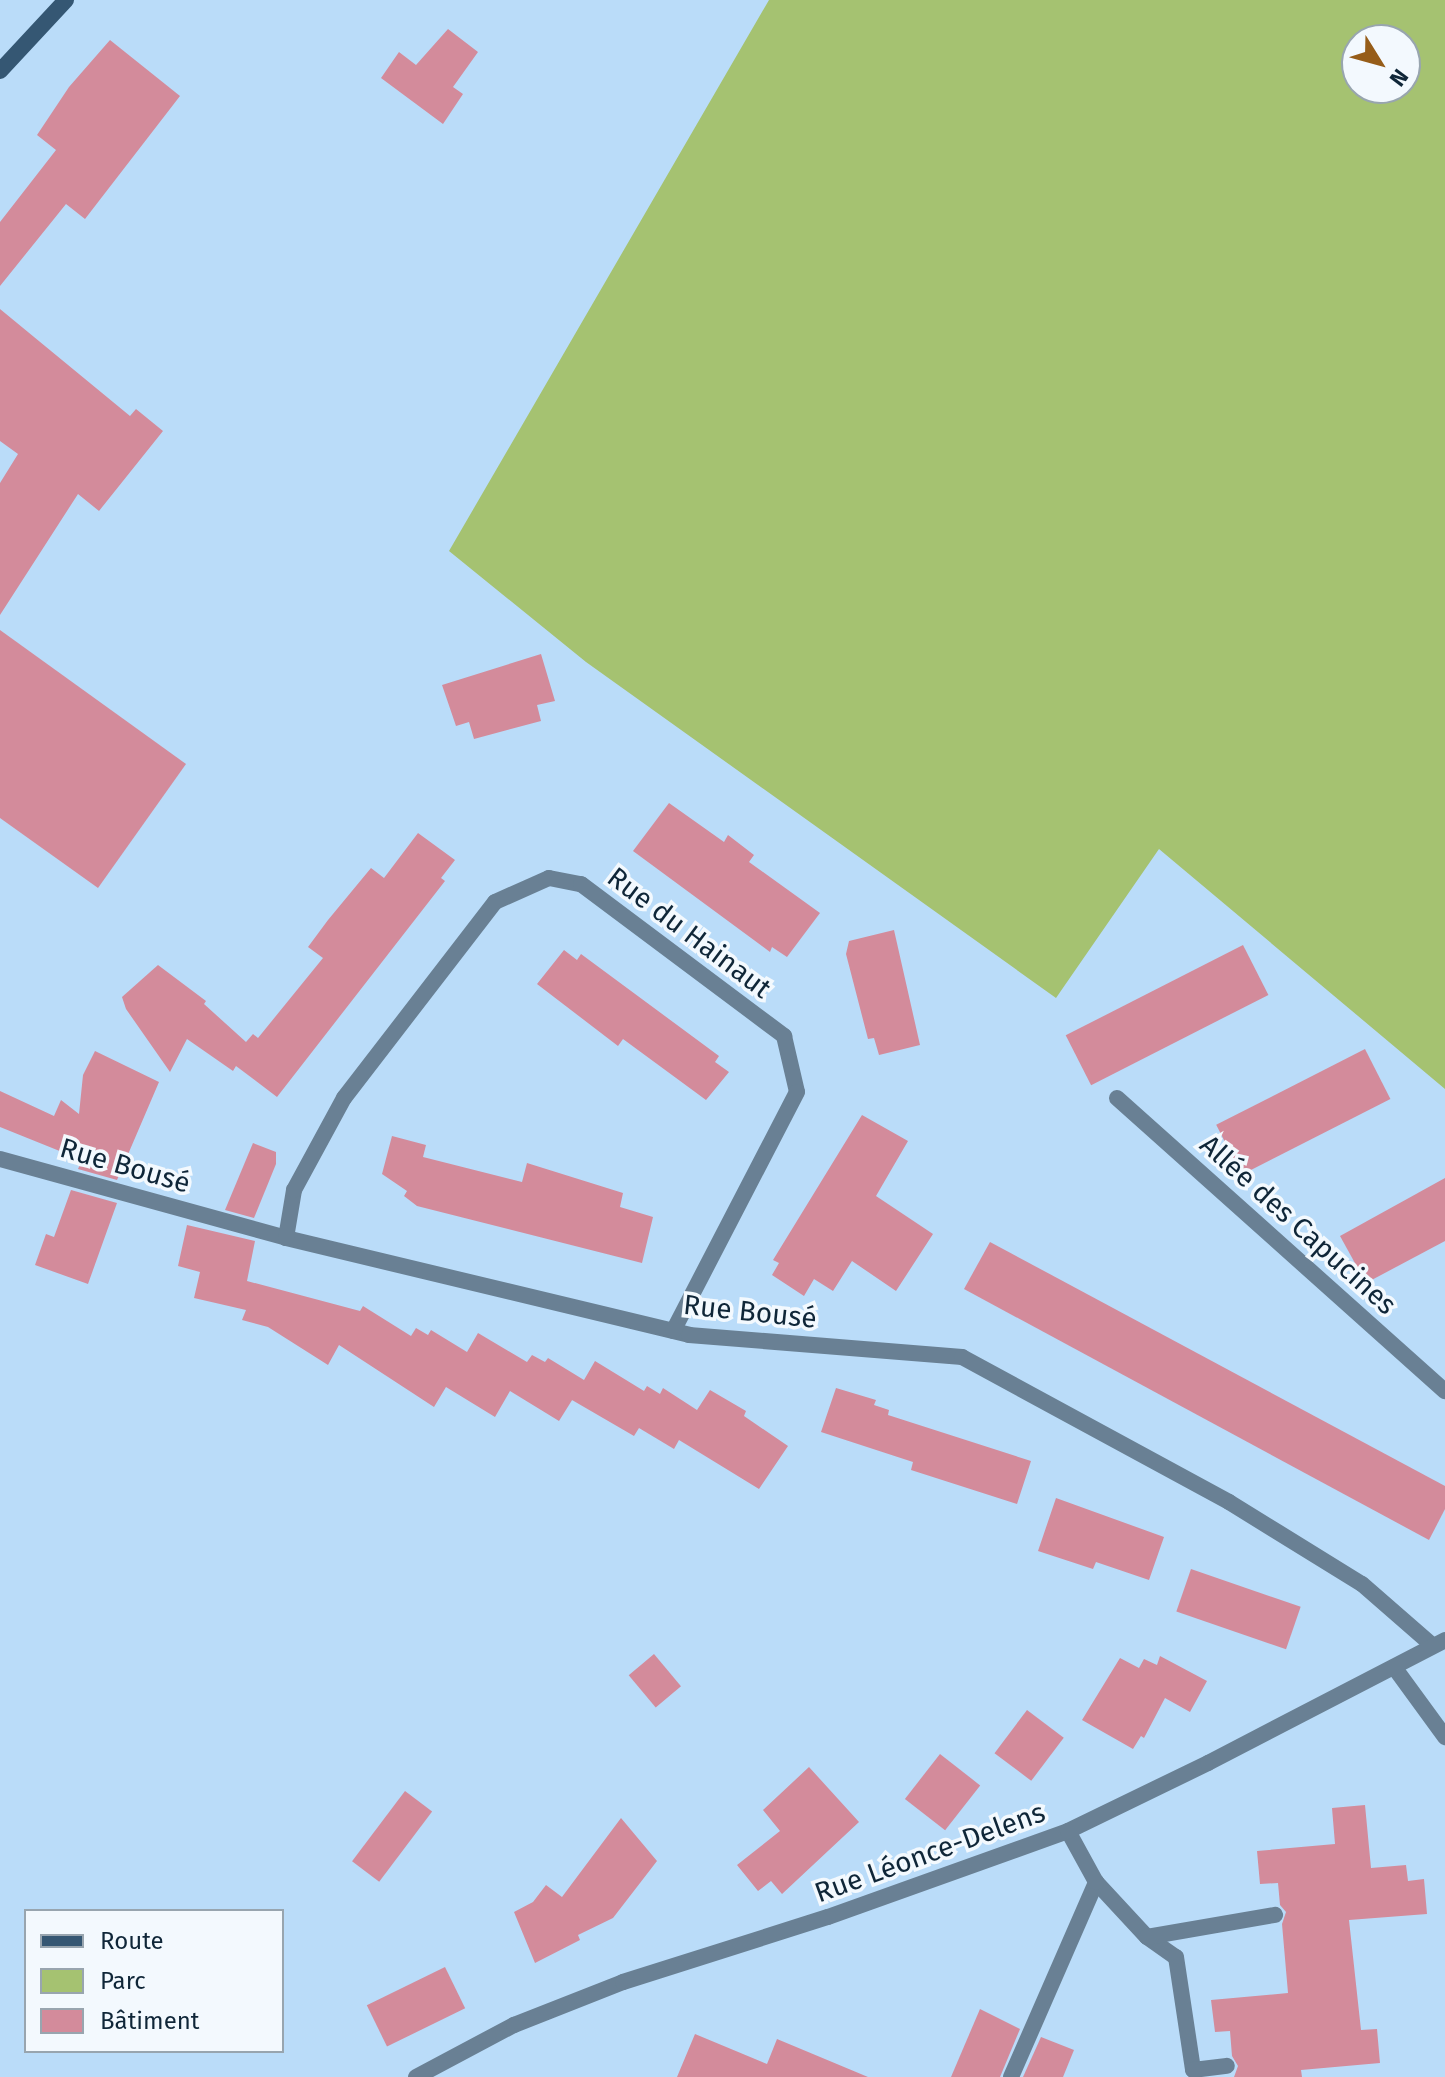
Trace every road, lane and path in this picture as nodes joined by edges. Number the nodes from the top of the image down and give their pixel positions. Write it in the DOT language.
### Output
graph roads {
  1 [pos="66,0"];
  2 [pos="0,71"];
  3 [pos="1117,1098"];
  4 [pos="0,1159"];
  5 [pos="286,1238"];
  6 [pos="673,1331"];
  7 [pos="1445,1391"];
  8 [pos="1439,1643"];
  9 [pos="1394,1667"];
  10 [pos="1445,1737"];
  11 [pos="1068,1831"];
  12 [pos="1096,1882"];
  13 [pos="1275,1915"];
  14 [pos="1147,1937"];
  15 [pos="1227,2066"];
  16 [pos="416,2077"];
  17 [pos="1011,2077"];
  1 -- 2 [label="street"];
  3 -- 7 [label="street, Allée des Capucines"];
  4 -- 5 [label="street, Rue Bousé"];
  5 -- 6 [label="street, Rue Bousé"];
  5 -- 6 [label="street, Rue du Hainaut"];
  6 -- 8 [label="street, Rue Bousé"];
  8 -- 9 [label="street, Rue Léonce-Delens"];
  9 -- 10 [label="street"];
  9 -- 11 [label="street, Rue Léonce-Delens"];
  11 -- 12 [label="street"];
  11 -- 16 [label="street, Rue Léonce-Delens"];
  12 -- 14 [label="street"];
  12 -- 17 [label="street"];
  13 -- 14 [label="street"];
  14 -- 15 [label="street"];
}
